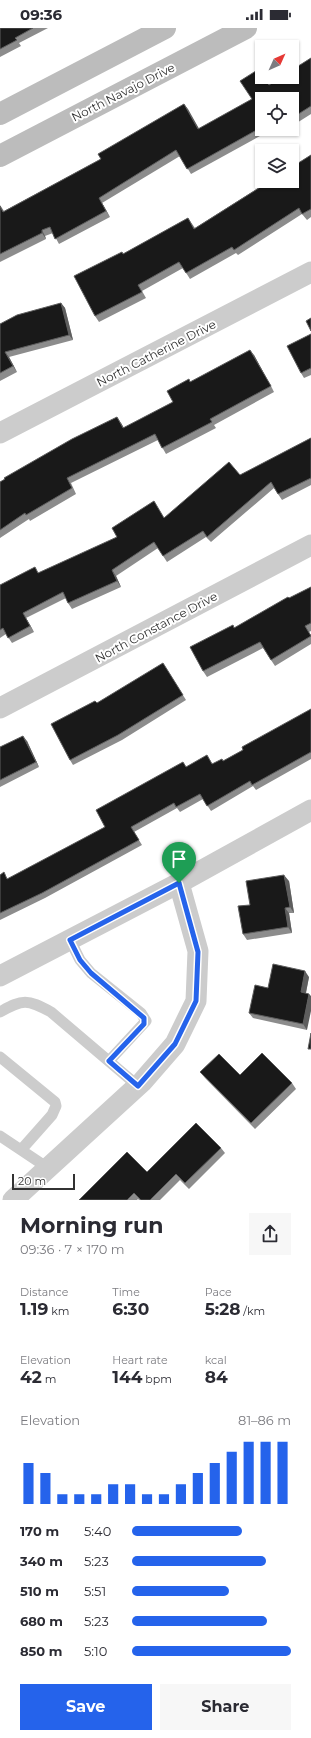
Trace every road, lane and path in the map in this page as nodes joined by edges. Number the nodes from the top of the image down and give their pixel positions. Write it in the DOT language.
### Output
graph roads {
  1 [pos="165,28"];
  2 [pos="246,28"];
  3 [pos="0,114"];
  4 [pos="0,156"];
  5 [pos="311,272"];
  6 [pos="0,433"];
  7 [pos="311,545"];
  8 [pos="0,708"];
  9 [pos="311,810"];
  10 [pos="179,883"];
  11 [pos="70,940"];
  12 [pos="0,976"];
  13 [pos="0,1012"];
  14 [pos="0,1057"];
  15 [pos="109,1061"];
  16 [pos="138,1086"];
  17 [pos="0,1136"];
  18 [pos="21,1150"];
  19 [pos="48,1168"];
  20 [pos="13,1200"];
  1 -- 3 [label="street"];
  2 -- 4 [label="street, North Navajo Drive"];
  5 -- 6 [label="street, North Catherine Drive"];
  7 -- 8 [label="street, North Constance Drive"];
  9 -- 10 [label="street"];
  10 -- 11 [label="street"];
  10 -- 16 [label="street"];
  11 -- 12 [label="street"];
  11 -- 15 [label="lane"];
  13 -- 15 [label="lane"];
  14 -- 18 [label="lane"];
  15 -- 16 [label="lane"];
  16 -- 19 [label="street"];
  17 -- 18 [label="lane"];
  18 -- 19 [label="lane"];
  19 -- 20 [label="street"];
}
